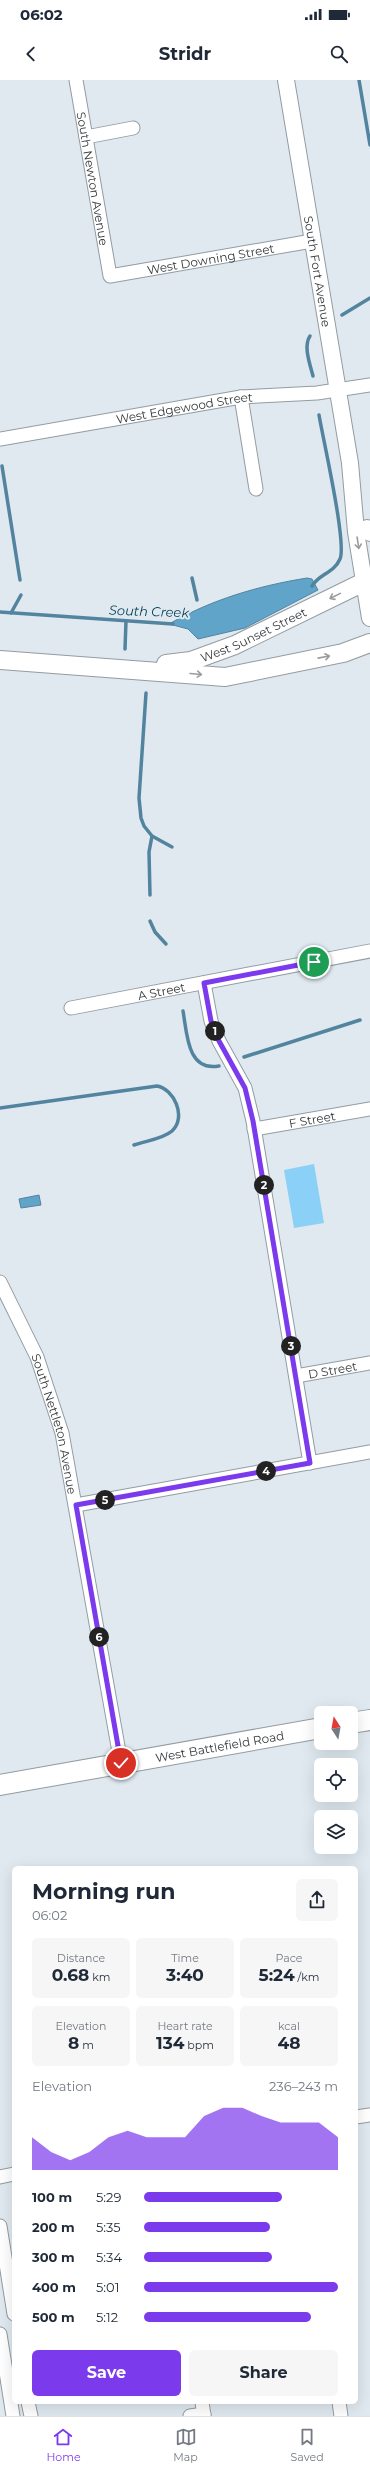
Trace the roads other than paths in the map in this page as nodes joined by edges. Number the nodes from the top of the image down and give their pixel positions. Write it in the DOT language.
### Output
graph roads {
  1 [pos="76,80"];
  2 [pos="286,80"];
  3 [pos="134,128"];
  4 [pos="86,137"];
  5 [pos="312,241"];
  6 [pos="110,276"];
  7 [pos="370,385"];
  8 [pos="339,391"];
  9 [pos="241,397"];
  10 [pos="0,439"];
  11 [pos="350,463"];
  12 [pos="256,489"];
  13 [pos="369,535"];
  14 [pos="367,580"];
  15 [pos="370,618"];
  16 [pos="370,643"];
  17 [pos="0,660"];
  18 [pos="129,669"];
  19 [pos="370,951"];
  20 [pos="204,983"];
  21 [pos="71,1008"];
  22 [pos="370,1109"];
  23 [pos="254,1129"];
  24 [pos="0,1282"];
  25 [pos="370,1363"];
  26 [pos="296,1376"];
  27 [pos="370,1452"];
  28 [pos="310,1463"];
  29 [pos="76,1505"];
  30 [pos="370,1720"];
  31 [pos="358,1722"];
  32 [pos="314,1729"];
  33 [pos="121,1763"];
  34 [pos="0,1785"];
  35 [pos="370,2115"];
  36 [pos="358,2117"];
  37 [pos="12,2174"];
  38 [pos="0,2177"];
  39 [pos="0,2226"];
  40 [pos="12,2301"];
  41 [pos="0,2334"];
  42 [pos="28,2404"];
  43 [pos="339,2404"];
  44 [pos="203,2411"];
  45 [pos="13,2416"];
  46 [pos="31,2416"];
  47 [pos="190,2416"];
  48 [pos="341,2416"];
  1 -- 4 [label="street, South Newton Avenue"];
  2 -- 5 [label="street, South Fort Avenue"];
  3 -- 4 [label="street"];
  4 -- 6 [label="street, South Newton Avenue"];
  5 -- 6 [label="street, West Downing Street"];
  5 -- 8 [label="street, South Fort Avenue"];
  7 -- 8 [label="street, West Edgewood Street"];
  8 -- 9 [label="street, West Edgewood Street"];
  8 -- 11 [label="street, South Fort Avenue"];
  9 -- 10 [label="street, West Edgewood Street"];
  9 -- 12 [label="street"];
  11 -- 13 [label="street, South Fort Avenue"];
  11 -- 14 [label="street, South Fort Avenue, one-way"];
  14 -- 15 [label="street, South Fort Avenue"];
  14 -- 18 [label="main road, West Sunset Street, one-way"];
  18 -- 16 [label="main road, West Sunset Street, one-way"];
  17 -- 18 [label="main road, West Sunset Street"];
  19 -- 20 [label="street, A Street"];
  20 -- 21 [label="street, A Street"];
  20 -- 23 [label="street"];
  22 -- 23 [label="street, F Street"];
  23 -- 26 [label="street"];
  24 -- 29 [label="street, South Nettleton Avenue"];
  25 -- 26 [label="street, D Street"];
  26 -- 28 [label="street"];
  27 -- 28 [label="street"];
  28 -- 29 [label="street"];
  29 -- 33 [label="street, South Nettleton Avenue"];
  30 -- 31 [label="main road"];
  32 -- 33 [label="main road, West Battlefield Road"];
  33 -- 34 [label="main road, West Battlefield Road"];
  35 -- 36 [label="street"];
  37 -- 38 [label="street"];
  39 -- 40 [label="street"];
  41 -- 45 [label="street"];
  42 -- 46 [label="street"];
  43 -- 48 [label="street"];
  44 -- 47 [label="street"];
}
